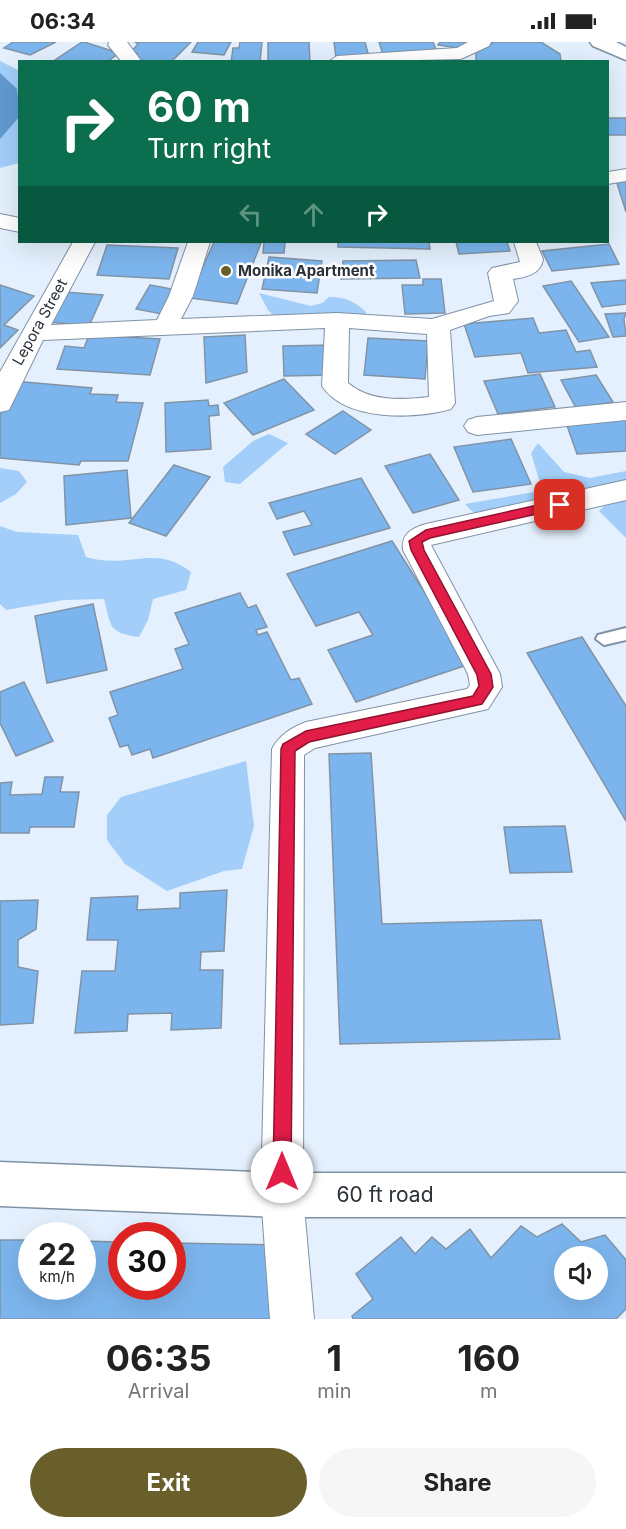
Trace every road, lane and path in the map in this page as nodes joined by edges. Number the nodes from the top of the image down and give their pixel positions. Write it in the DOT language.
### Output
graph roads {
  1 [pos="482,42"];
  2 [pos="600,42"];
  3 [pos="112,43"];
  4 [pos="626,54"];
  5 [pos="463,57"];
  6 [pos="131,60"];
  7 [pos="387,60"];
  8 [pos="626,175"];
  9 [pos="609,178"];
  10 [pos="0,221"];
  11 [pos="18,225"];
  12 [pos="83,243"];
  13 [pos="200,243"];
  14 [pos="525,243"];
  15 [pos="336,320"];
  16 [pos="165,327"];
  17 [pos="434,327"];
  18 [pos="34,333"];
  19 [pos="8,363"];
  20 [pos="0,404"];
  21 [pos="626,411"];
  22 [pos="477,426"];
  23 [pos="626,490"];
  24 [pos="626,633"];
  25 [pos="603,639"];
  26 [pos="0,1184"];
  27 [pos="626,1195"];
  28 [pos="282,1196"];
  29 [pos="292,1319"];
  1 -- 5 [label="street"];
  2 -- 4 [label="street"];
  3 -- 6 [label="street"];
  5 -- 7 [label="street"];
  8 -- 9 [label="street"];
  10 -- 11 [label="street"];
  12 -- 18 [label="street, Lepora Street"];
  13 -- 16 [label="street"];
  14 -- 17 [label="street"];
  15 -- 16 [label="street"];
  15 -- 17 [label="street"];
  15 -- 17 [label="street"];
  16 -- 18 [label="street"];
  18 -- 19 [label="street, Lepora Street"];
  19 -- 20 [label="street, Lepora Street"];
  21 -- 22 [label="street"];
  23 -- 28 [label="street"];
  24 -- 25 [label="lane"];
  26 -- 28 [label="street, 60 ft road"];
  27 -- 28 [label="street, 60 ft road"];
  28 -- 29 [label="street"];
}
